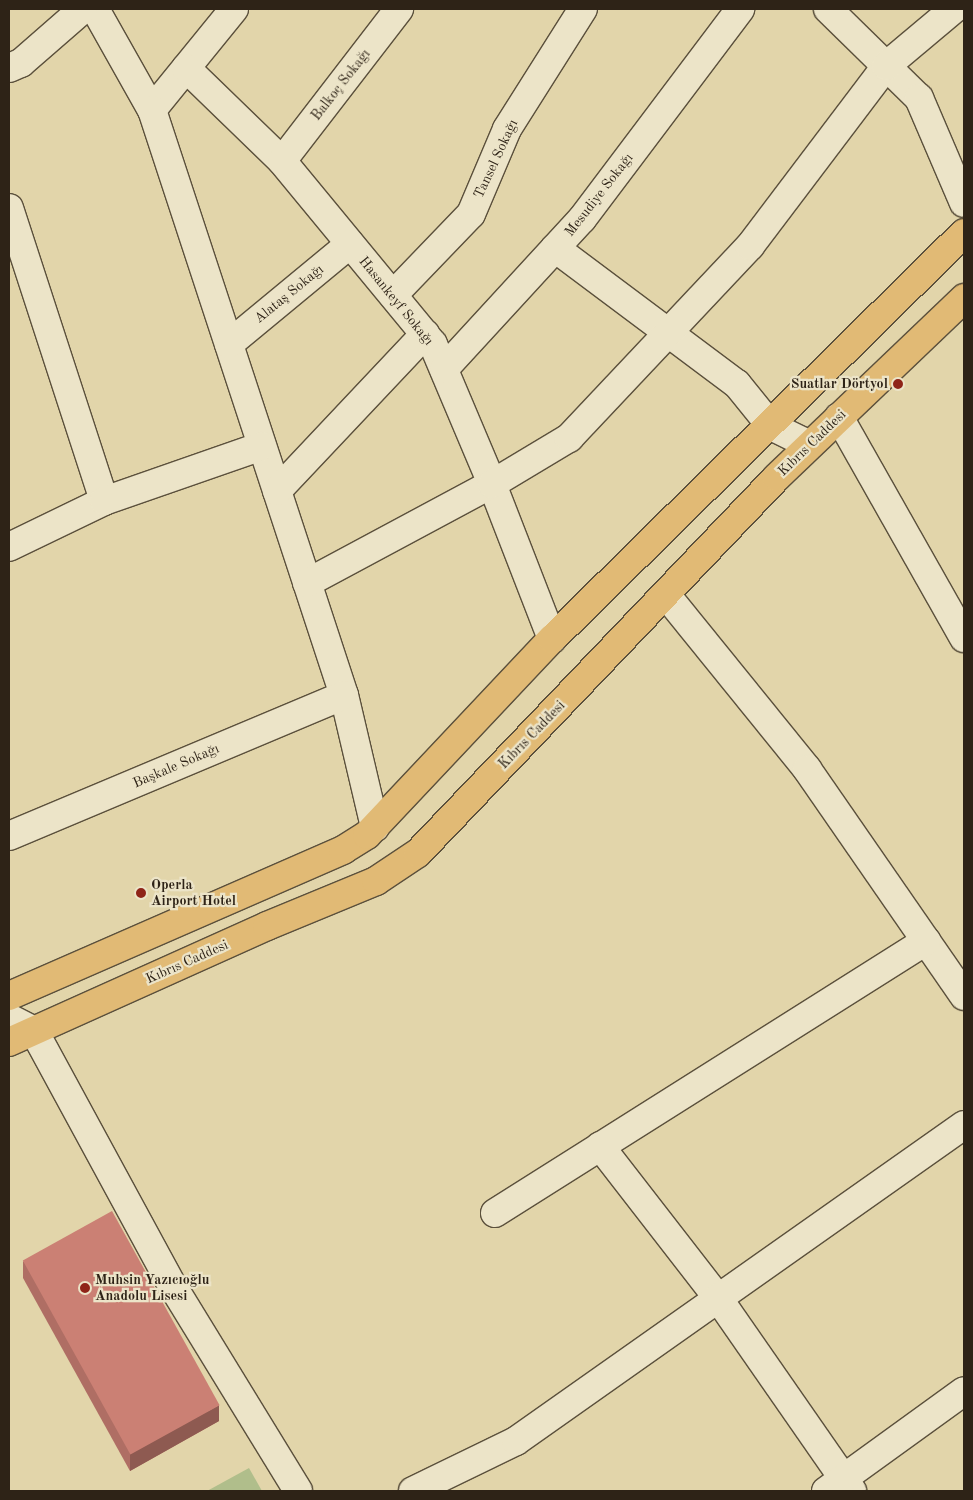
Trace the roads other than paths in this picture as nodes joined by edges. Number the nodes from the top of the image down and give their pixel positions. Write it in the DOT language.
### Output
graph roads {
  1 [pos="83,9"];
  2 [pos="95,9"];
  3 [pos="234,9"];
  4 [pos="399,9"];
  5 [pos="583,9"];
  6 [pos="740,9"];
  7 [pos="828,9"];
  8 [pos="954,9"];
  9 [pos="13,63"];
  10 [pos="886,66"];
  11 [pos="186,68"];
  12 [pos="152,110"];
  13 [pos="282,161"];
  14 [pos="964,203"];
  15 [pos="9,208"];
  16 [pos="964,233"];
  17 [pos="350,244"];
  18 [pos="555,248"];
  19 [pos="393,295"];
  20 [pos="964,298"];
  21 [pos="425,334"];
  22 [pos="667,334"];
  23 [pos="229,344"];
  24 [pos="444,369"];
  25 [pos="839,417"];
  26 [pos="771,426"];
  27 [pos="810,445"];
  28 [pos="262,446"];
  29 [pos="492,484"];
  30 [pos="277,491"];
  31 [pos="104,501"];
  32 [pos="9,547"];
  33 [pos="307,583"];
  34 [pos="666,596"];
  35 [pos="964,638"];
  36 [pos="552,639"];
  37 [pos="344,695"];
  38 [pos="375,827"];
  39 [pos="9,836"];
  40 [pos="926,941"];
  41 [pos="9,996"];
  42 [pos="964,996"];
  43 [pos="9,1018"];
  44 [pos="34,1031"];
  45 [pos="9,1042"];
  46 [pos="964,1125"];
  47 [pos="600,1146"];
  48 [pos="495,1213"];
  49 [pos="718,1298"];
  50 [pos="964,1391"];
  51 [pos="840,1487"];
  52 [pos="298,1491"];
  53 [pos="413,1491"];
  1 -- 9 [label="street"];
  2 -- 12 [label="street"];
  3 -- 11 [label="street"];
  4 -- 13 [label="street, Balkoç Sokağı"];
  5 -- 19 [label="street, Tansel Sokağı"];
  6 -- 18 [label="street, Mesudiye Sokağı"];
  7 -- 10 [label="street"];
  8 -- 10 [label="street"];
  10 -- 14 [label="street"];
  10 -- 22 [label="street"];
  11 -- 12 [label="street"];
  11 -- 13 [label="street, Hasankeyf Sokağı"];
  12 -- 23 [label="street"];
  13 -- 17 [label="street, Hasankeyf Sokağı"];
  15 -- 31 [label="street"];
  16 -- 26 [label="main road"];
  17 -- 19 [label="street, Hasankeyf Sokağı"];
  17 -- 23 [label="street, Alataş Sokağı"];
  18 -- 22 [label="street"];
  18 -- 24 [label="street, Mesudiye Sokağı"];
  19 -- 21 [label="street, Hasankeyf Sokağı"];
  20 -- 25 [label="main road, Kıbrıs Caddesi"];
  21 -- 24 [label="street, Hasankeyf Sokağı"];
  21 -- 30 [label="street"];
  22 -- 26 [label="street"];
  22 -- 29 [label="street"];
  23 -- 28 [label="street"];
  24 -- 29 [label="street, Hasankeyf Sokağı"];
  25 -- 27 [label="main road, Kıbrıs Caddesi"];
  25 -- 35 [label="street"];
  26 -- 27 [label="street"];
  26 -- 36 [label="main road"];
  27 -- 34 [label="main road, Kıbrıs Caddesi"];
  28 -- 30 [label="street"];
  28 -- 31 [label="street"];
  29 -- 33 [label="street"];
  29 -- 36 [label="street, Hasankeyf Sokağı"];
  30 -- 33 [label="street"];
  31 -- 32 [label="street"];
  33 -- 37 [label="street"];
  34 -- 40 [label="street"];
  34 -- 44 [label="main road, Kıbrıs Caddesi"];
  36 -- 38 [label="main road"];
  37 -- 38 [label="street"];
  37 -- 39 [label="street, Başkale Sokağı"];
  38 -- 41 [label="main road"];
  40 -- 42 [label="street"];
  40 -- 47 [label="street"];
  43 -- 44 [label="street"];
  44 -- 45 [label="main road, Kıbrıs Caddesi"];
  44 -- 52 [label="street"];
  46 -- 49 [label="street"];
  47 -- 48 [label="street"];
  47 -- 49 [label="street"];
  49 -- 51 [label="street"];
  49 -- 53 [label="street"];
  50 -- 51 [label="street"];
}
